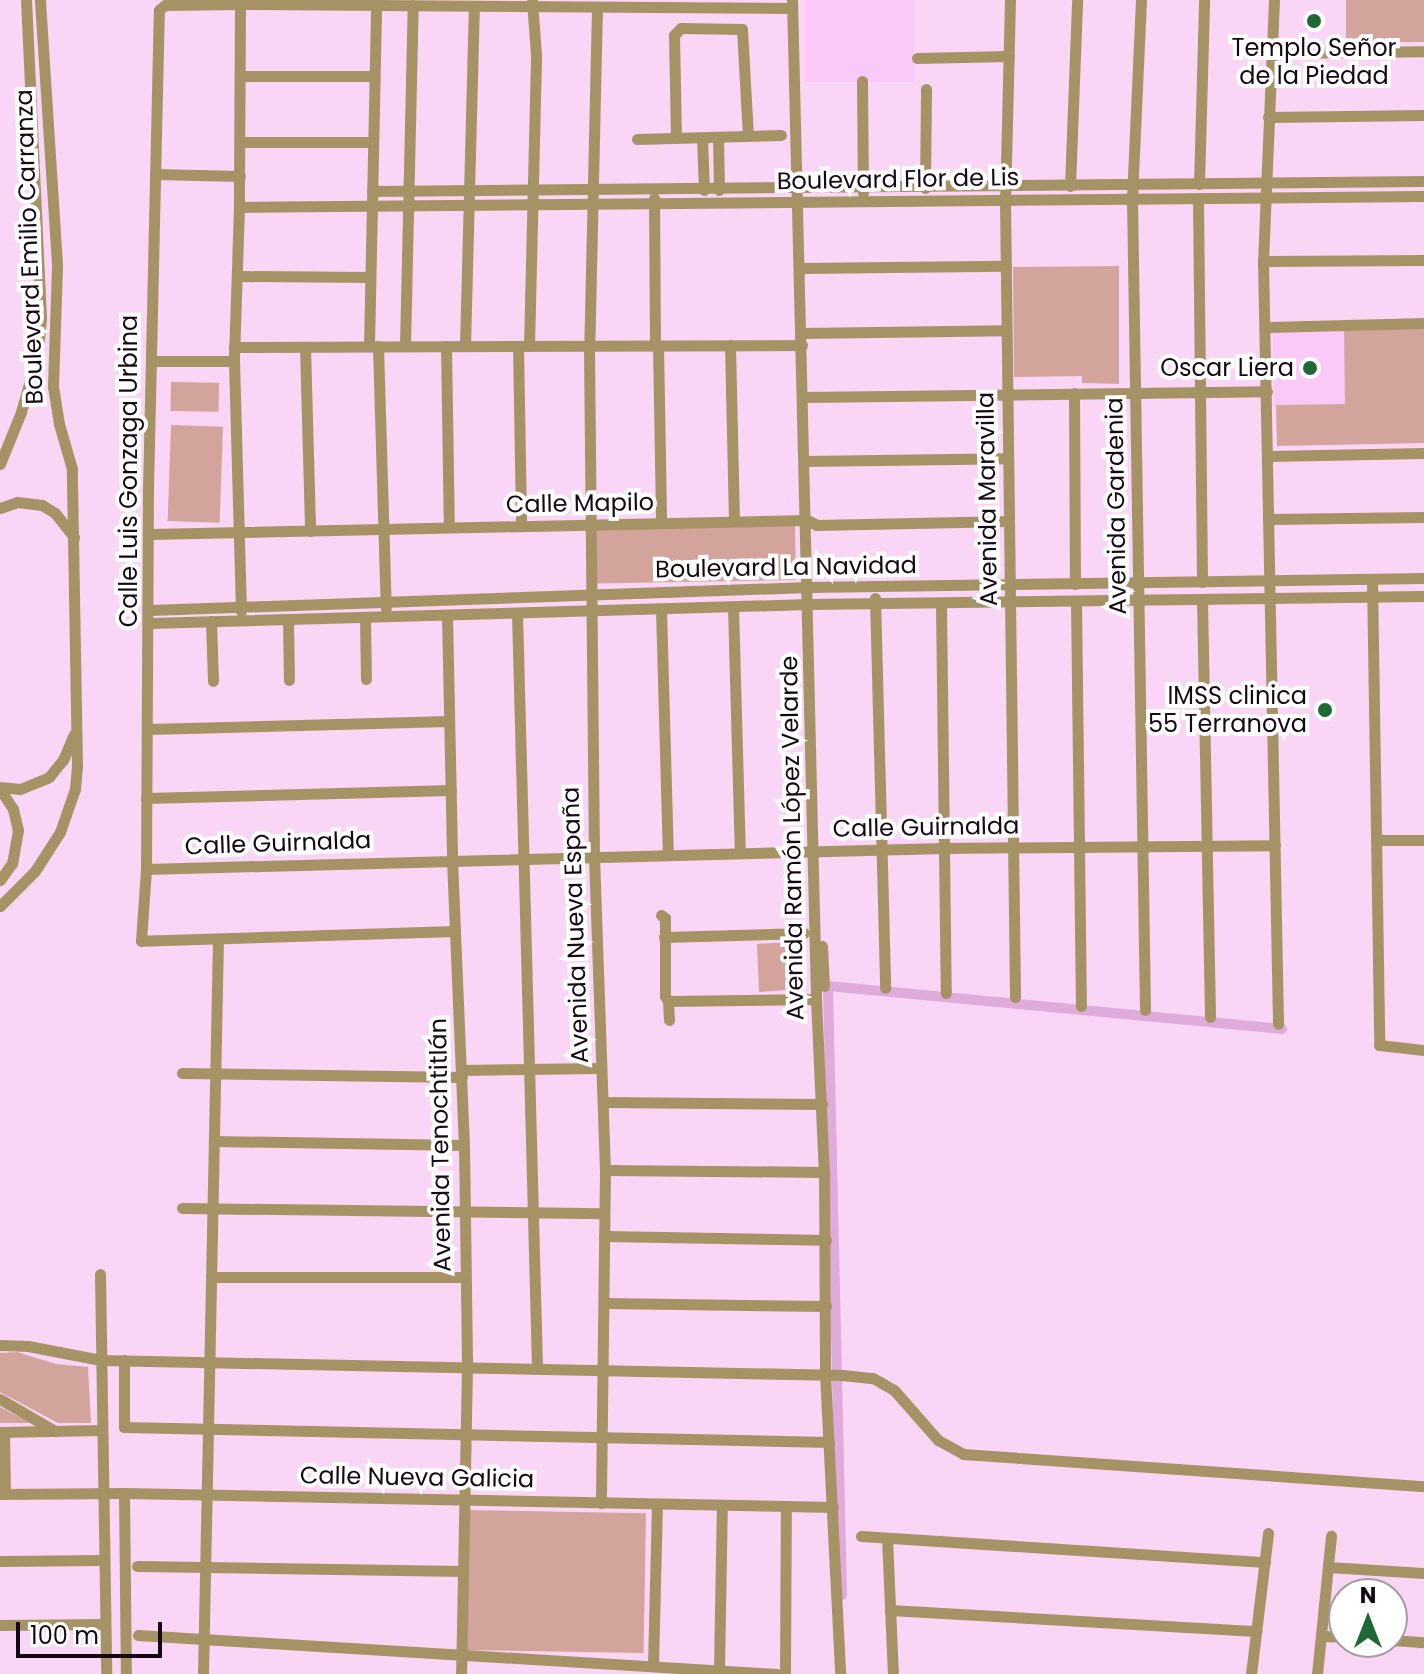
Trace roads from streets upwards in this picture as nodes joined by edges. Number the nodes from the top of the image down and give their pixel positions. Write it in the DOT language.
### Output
graph roads {
  1 [pos="26,0"];
  2 [pos="40,0"];
  3 [pos="1010,0"];
  4 [pos="1077,0"];
  5 [pos="1141,0"];
  6 [pos="1204,0"];
  7 [pos="1274,0"];
  8 [pos="241,2"];
  9 [pos="532,3"];
  10 [pos="647,4"];
  11 [pos="792,4"];
  12 [pos="376,5"];
  13 [pos="413,5"];
  14 [pos="474,6"];
  15 [pos="597,7"];
  16 [pos="1424,51"];
  17 [pos="1271,53"];
  18 [pos="1009,56"];
  19 [pos="917,58"];
  20 [pos="241,76"];
  21 [pos="374,76"];
  22 [pos="862,81"];
  23 [pos="926,89"];
  24 [pos="1424,115"];
  25 [pos="1268,117"];
  26 [pos="781,135"];
  27 [pos="748,136"];
  28 [pos="718,137"];
  29 [pos="676,138"];
  30 [pos="702,138"];
  31 [pos="637,139"];
  32 [pos="240,142"];
  33 [pos="373,142"];
  34 [pos="155,174"];
  35 [pos="240,176"];
  36 [pos="1424,181"];
  37 [pos="1264,183"];
  38 [pos="1199,184"];
  39 [pos="1133,185"];
  40 [pos="1005,186"];
  41 [pos="1070,186"];
  42 [pos="863,188"];
  43 [pos="925,188"];
  44 [pos="798,189"];
  45 [pos="408,190"];
  46 [pos="470,190"];
  47 [pos="531,190"];
  48 [pos="592,190"];
  49 [pos="654,190"];
  50 [pos="704,190"];
  51 [pos="719,190"];
  52 [pos="372,191"];
  53 [pos="1424,196"];
  54 [pos="1263,197"];
  55 [pos="1198,198"];
  56 [pos="1132,199"];
  57 [pos="1005,200"];
  58 [pos="863,201"];
  59 [pos="798,202"];
  60 [pos="654,204"];
  61 [pos="531,205"];
  62 [pos="592,205"];
  63 [pos="469,206"];
  64 [pos="239,207"];
  65 [pos="372,207"];
  66 [pos="408,207"];
  67 [pos="1424,260"];
  68 [pos="1263,261"];
  69 [pos="1006,266"];
  70 [pos="800,268"];
  71 [pos="237,276"];
  72 [pos="370,277"];
  73 [pos="1424,323"];
  74 [pos="1267,327"];
  75 [pos="1006,330"];
  76 [pos="802,339"];
  77 [pos="656,345"];
  78 [pos="730,345"];
  79 [pos="374,346"];
  80 [pos="405,346"];
  81 [pos="446,346"];
  82 [pos="465,346"];
  83 [pos="524,346"];
  84 [pos="234,347"];
  85 [pos="305,347"];
  86 [pos="589,347"];
  87 [pos="151,361"];
  88 [pos="234,361"];
  89 [pos="1267,391"];
  90 [pos="1136,392"];
  91 [pos="1201,392"];
  92 [pos="1074,393"];
  93 [pos="1007,394"];
  94 [pos="804,397"];
  95 [pos="1424,453"];
  96 [pos="1268,456"];
  97 [pos="1008,458"];
  98 [pos="805,461"];
  99 [pos="0,464"];
  100 [pos="0,508"];
  101 [pos="1424,517"];
  102 [pos="1268,519"];
  103 [pos="807,520"];
  104 [pos="734,521"];
  105 [pos="1009,521"];
  106 [pos="661,523"];
  107 [pos="590,524"];
  108 [pos="521,526"];
  109 [pos="449,527"];
  110 [pos="384,529"];
  111 [pos="310,531"];
  112 [pos="237,532"];
  113 [pos="150,534"];
  114 [pos="74,538"];
  115 [pos="1424,578"];
  116 [pos="1372,579"];
  117 [pos="1270,581"];
  118 [pos="1140,582"];
  119 [pos="1202,582"];
  120 [pos="1010,584"];
  121 [pos="1075,584"];
  122 [pos="809,587"];
  123 [pos="870,587"];
  124 [pos="591,595"];
  125 [pos="1424,596"];
  126 [pos="1372,597"];
  127 [pos="1270,598"];
  128 [pos="1202,599"];
  129 [pos="1140,600"];
  130 [pos="1076,601"];
  131 [pos="386,602"];
  132 [pos="1010,602"];
  133 [pos="878,603"];
  134 [pos="941,603"];
  135 [pos="809,604"];
  136 [pos="240,605"];
  137 [pos="733,607"];
  138 [pos="661,609"];
  139 [pos="150,610"];
  140 [pos="591,611"];
  141 [pos="517,613"];
  142 [pos="447,615"];
  143 [pos="386,616"];
  144 [pos="365,617"];
  145 [pos="288,619"];
  146 [pos="241,620"];
  147 [pos="211,621"];
  148 [pos="150,623"];
  149 [pos="366,679"];
  150 [pos="289,680"];
  151 [pos="213,681"];
  152 [pos="449,721"];
  153 [pos="148,729"];
  154 [pos="76,730"];
  155 [pos="0,788"];
  156 [pos="451,790"];
  157 [pos="146,798"];
  158 [pos="1377,840"];
  159 [pos="1424,840"];
  160 [pos="1275,845"];
  161 [pos="1143,846"];
  162 [pos="1207,846"];
  163 [pos="1013,847"];
  164 [pos="1079,847"];
  165 [pos="944,848"];
  166 [pos="882,849"];
  167 [pos="816,851"];
  168 [pos="740,853"];
  169 [pos="668,855"];
  170 [pos="594,856"];
  171 [pos="524,858"];
  172 [pos="452,860"];
  173 [pos="146,869"];
  174 [pos="0,880"];
  175 [pos="0,906"];
  176 [pos="661,915"];
  177 [pos="455,931"];
  178 [pos="804,933"];
  179 [pos="664,937"];
  180 [pos="218,940"];
  181 [pos="824,986"];
  182 [pos="885,988"];
  183 [pos="946,993"];
  184 [pos="1015,997"];
  185 [pos="816,999"];
  186 [pos="668,1001"];
  187 [pos="1081,1006"];
  188 [pos="1145,1010"];
  189 [pos="1210,1017"];
  190 [pos="669,1020"];
  191 [pos="1278,1024"];
  192 [pos="1424,1050"];
  193 [pos="600,1068"];
  194 [pos="529,1069"];
  195 [pos="182,1073"];
  196 [pos="216,1073"];
  197 [pos="462,1074"];
  198 [pos="603,1102"];
  199 [pos="822,1104"];
  200 [pos="214,1141"];
  201 [pos="464,1145"];
  202 [pos="605,1170"];
  203 [pos="824,1172"];
  204 [pos="182,1208"];
  205 [pos="213,1208"];
  206 [pos="464,1211"];
  207 [pos="533,1212"];
  208 [pos="604,1213"];
  209 [pos="604,1236"];
  210 [pos="826,1240"];
  211 [pos="100,1274"];
  212 [pos="211,1277"];
  213 [pos="465,1277"];
  214 [pos="604,1303"];
  215 [pos="826,1306"];
  216 [pos="0,1345"];
  217 [pos="101,1360"];
  218 [pos="124,1360"];
  219 [pos="209,1362"];
  220 [pos="467,1367"];
  221 [pos="537,1368"];
  222 [pos="603,1370"];
  223 [pos="833,1374"];
  224 [pos="0,1399"];
  225 [pos="208,1429"];
  226 [pos="101,1430"];
  227 [pos="56,1431"];
  228 [pos="2,1432"];
  229 [pos="466,1435"];
  230 [pos="602,1438"];
  231 [pos="829,1442"];
  232 [pos="1424,1486"];
  233 [pos="101,1493"];
  234 [pos="124,1493"];
  235 [pos="3,1494"];
  236 [pos="207,1495"];
  237 [pos="464,1500"];
  238 [pos="601,1503"];
  239 [pos="657,1504"];
  240 [pos="722,1505"];
  241 [pos="786,1506"];
  242 [pos="833,1507"];
  243 [pos="1268,1533"];
  244 [pos="861,1536"];
  245 [pos="1331,1536"];
  246 [pos="887,1538"];
  247 [pos="103,1560"];
  248 [pos="0,1561"];
  249 [pos="1265,1562"];
  250 [pos="137,1566"];
  251 [pos="205,1567"];
  252 [pos="1328,1567"];
  253 [pos="463,1571"];
  254 [pos="1424,1573"];
  255 [pos="890,1610"];
  256 [pos="104,1624"];
  257 [pos="0,1625"];
  258 [pos="1256,1631"];
  259 [pos="138,1635"];
  260 [pos="1321,1636"];
  261 [pos="1328,1636"];
  262 [pos="204,1639"];
  263 [pos="462,1654"];
  264 [pos="653,1666"];
  265 [pos="719,1670"];
  266 [pos="106,1674"];
  267 [pos="126,1674"];
  268 [pos="203,1674"];
  269 [pos="461,1674"];
  270 [pos="777,1674"];
  271 [pos="785,1674"];
  272 [pos="840,1674"];
  273 [pos="893,1674"];
  274 [pos="1251,1674"];
  275 [pos="1317,1674"];
  1 -- 99 [label="street, Boulevard Emilio Carranza"];
  2 -- 114 [label="street, Boulevard Emilio Carranza"];
  3 -- 18 [label="street, Avenida Maravilla"];
  4 -- 41 [label="street"];
  5 -- 39 [label="street, Avenida Gardenia"];
  6 -- 38 [label="street"];
  7 -- 17 [label="street"];
  8 -- 12 [label="street"];
  8 -- 20 [label="street"];
  8 -- 34 [label="street, Calle Luis Gonzaga Urbina"];
  9 -- 14 [label="street"];
  9 -- 15 [label="street"];
  9 -- 47 [label="street"];
  10 -- 11 [label="street"];
  10 -- 15 [label="street"];
  11 -- 44 [label="street, Avenida Ramón López Velarde"];
  12 -- 13 [label="street"];
  12 -- 21 [label="street"];
  13 -- 14 [label="street"];
  13 -- 45 [label="street"];
  14 -- 46 [label="street"];
  15 -- 48 [label="street, Avenida Nueva España"];
  16 -- 17 [label="street"];
  17 -- 25 [label="street"];
  18 -- 19 [label="street"];
  18 -- 40 [label="street, Avenida Maravilla"];
  20 -- 21 [label="street"];
  20 -- 32 [label="street"];
  21 -- 33 [label="street"];
  22 -- 42 [label="street"];
  23 -- 43 [label="street"];
  24 -- 25 [label="street"];
  25 -- 37 [label="street"];
  26 -- 27 [label="street"];
  27 -- 28 [label="street"];
  27 -- 29 [label="street"];
  28 -- 30 [label="street"];
  28 -- 51 [label="street"];
  29 -- 30 [label="street"];
  29 -- 31 [label="street"];
  30 -- 50 [label="street"];
  32 -- 33 [label="street"];
  32 -- 35 [label="street"];
  33 -- 52 [label="street"];
  34 -- 35 [label="street"];
  34 -- 87 [label="street, Calle Luis Gonzaga Urbina"];
  35 -- 64 [label="street"];
  36 -- 37 [label="street, Boulevard Flor de Lis"];
  37 -- 38 [label="street, Boulevard Flor de Lis"];
  37 -- 54 [label="street"];
  38 -- 39 [label="street, Boulevard Flor de Lis"];
  39 -- 41 [label="street, Boulevard Flor de Lis"];
  39 -- 56 [label="street, Avenida Gardenia"];
  40 -- 41 [label="street, Boulevard Flor de Lis"];
  40 -- 43 [label="street, Boulevard Flor de Lis"];
  40 -- 57 [label="street, Avenida Maravilla"];
  42 -- 43 [label="street, Boulevard Flor de Lis"];
  42 -- 44 [label="street, Boulevard Flor de Lis"];
  42 -- 58 [label="street"];
  44 -- 51 [label="street, Boulevard Flor de Lis"];
  44 -- 59 [label="street, Avenida Ramón López Velarde"];
  45 -- 46 [label="street, Boulevard Flor de Lis"];
  45 -- 52 [label="street, Boulevard Flor de Lis"];
  45 -- 66 [label="street"];
  46 -- 47 [label="street, Boulevard Flor de Lis"];
  46 -- 63 [label="street"];
  47 -- 48 [label="street, Boulevard Flor de Lis"];
  47 -- 61 [label="street"];
  48 -- 49 [label="street, Boulevard Flor de Lis"];
  48 -- 62 [label="street, Avenida Nueva España"];
  49 -- 50 [label="street, Boulevard Flor de Lis"];
  49 -- 60 [label="street"];
  50 -- 51 [label="street, Boulevard Flor de Lis"];
  52 -- 65 [label="street"];
  53 -- 54 [label="street, Boulevard Flor de Lis"];
  54 -- 55 [label="street, Boulevard Flor de Lis"];
  54 -- 68 [label="street"];
  55 -- 56 [label="street, Boulevard Flor de Lis"];
  55 -- 91 [label="street"];
  56 -- 57 [label="street, Boulevard Flor de Lis"];
  56 -- 90 [label="street, Avenida Gardenia"];
  57 -- 58 [label="street, Boulevard Flor de Lis"];
  57 -- 69 [label="street, Avenida Maravilla"];
  58 -- 59 [label="street, Boulevard Flor de Lis"];
  59 -- 60 [label="street, Boulevard Flor de Lis"];
  59 -- 70 [label="street, Avenida Ramón López Velarde"];
  60 -- 62 [label="street, Boulevard Flor de Lis"];
  60 -- 77 [label="street"];
  61 -- 62 [label="street, Boulevard Flor de Lis"];
  61 -- 63 [label="street, Boulevard Flor de Lis"];
  61 -- 83 [label="street"];
  62 -- 86 [label="street, Avenida Nueva España"];
  63 -- 66 [label="street, Boulevard Flor de Lis"];
  63 -- 82 [label="street"];
  64 -- 65 [label="street, Boulevard Flor de Lis"];
  64 -- 71 [label="street"];
  65 -- 66 [label="street, Boulevard Flor de Lis"];
  65 -- 72 [label="street"];
  66 -- 80 [label="street"];
  67 -- 68 [label="street"];
  68 -- 74 [label="street"];
  69 -- 70 [label="street"];
  69 -- 75 [label="street, Avenida Maravilla"];
  70 -- 76 [label="street, Avenida Ramón López Velarde"];
  71 -- 72 [label="street"];
  71 -- 84 [label="street"];
  72 -- 79 [label="street"];
  73 -- 74 [label="street"];
  74 -- 89 [label="street"];
  75 -- 76 [label="street"];
  75 -- 93 [label="street, Avenida Maravilla"];
  76 -- 78 [label="street"];
  76 -- 94 [label="street, Avenida Ramón López Velarde"];
  77 -- 78 [label="street"];
  77 -- 86 [label="street"];
  77 -- 106 [label="street"];
  78 -- 104 [label="street"];
  79 -- 80 [label="street"];
  79 -- 85 [label="street"];
  79 -- 110 [label="street"];
  80 -- 81 [label="street"];
  81 -- 82 [label="street"];
  81 -- 109 [label="street"];
  82 -- 83 [label="street"];
  83 -- 86 [label="street"];
  83 -- 108 [label="street"];
  84 -- 85 [label="street"];
  84 -- 88 [label="street"];
  85 -- 111 [label="street"];
  86 -- 107 [label="street, Avenida Nueva España"];
  87 -- 88 [label="street"];
  87 -- 113 [label="street, Calle Luis Gonzaga Urbina"];
  88 -- 112 [label="street"];
  89 -- 91 [label="street"];
  89 -- 96 [label="street"];
  90 -- 91 [label="street"];
  90 -- 92 [label="street"];
  90 -- 118 [label="street, Avenida Gardenia"];
  91 -- 119 [label="street"];
  92 -- 93 [label="street"];
  92 -- 121 [label="street"];
  93 -- 94 [label="street"];
  93 -- 97 [label="street, Avenida Maravilla"];
  94 -- 98 [label="street, Avenida Ramón López Velarde"];
  95 -- 96 [label="street"];
  96 -- 102 [label="street"];
  97 -- 98 [label="street"];
  97 -- 105 [label="street, Avenida Maravilla"];
  98 -- 103 [label="street, Avenida Ramón López Velarde"];
  100 -- 114 [label="street"];
  101 -- 102 [label="street"];
  102 -- 117 [label="street"];
  103 -- 104 [label="street, Calle Mapilo"];
  103 -- 105 [label="street, Calle Mapilo"];
  103 -- 122 [label="street, Avenida Ramón López Velarde"];
  104 -- 106 [label="street, Calle Mapilo"];
  105 -- 120 [label="street, Avenida Maravilla"];
  106 -- 107 [label="street, Calle Mapilo"];
  107 -- 108 [label="street, Calle Mapilo"];
  107 -- 124 [label="street, Avenida Nueva España"];
  108 -- 109 [label="street, Calle Mapilo"];
  109 -- 110 [label="street, Calle Mapilo"];
  110 -- 111 [label="street, Calle Mapilo"];
  110 -- 131 [label="street"];
  111 -- 112 [label="street, Calle Mapilo"];
  112 -- 113 [label="street, Calle Mapilo"];
  112 -- 136 [label="street"];
  113 -- 139 [label="street, Calle Luis Gonzaga Urbina"];
  114 -- 154 [label="street, Boulevard Emilio Carranza"];
  115 -- 116 [label="street, Boulevard La Navidad"];
  116 -- 117 [label="street, Boulevard La Navidad"];
  116 -- 126 [label="street"];
  117 -- 119 [label="street, Boulevard La Navidad"];
  117 -- 127 [label="street"];
  118 -- 119 [label="street, Boulevard La Navidad"];
  118 -- 121 [label="street, Boulevard La Navidad"];
  118 -- 129 [label="street, Avenida Gardenia"];
  120 -- 121 [label="street, Boulevard La Navidad"];
  120 -- 123 [label="street, Boulevard La Navidad"];
  120 -- 132 [label="street, Avenida Maravilla"];
  122 -- 123 [label="street, Boulevard La Navidad"];
  122 -- 124 [label="street, Boulevard La Navidad"];
  122 -- 135 [label="street, Avenida Ramón López Velarde"];
  123 -- 133 [label="street"];
  124 -- 131 [label="street, Boulevard La Navidad"];
  124 -- 140 [label="street, Avenida Nueva España"];
  125 -- 126 [label="street, Boulevard La Navidad"];
  126 -- 127 [label="street, Boulevard La Navidad"];
  126 -- 158 [label="street"];
  127 -- 128 [label="street, Boulevard La Navidad"];
  127 -- 160 [label="street"];
  128 -- 129 [label="street, Boulevard La Navidad"];
  128 -- 162 [label="street"];
  129 -- 130 [label="street, Boulevard La Navidad"];
  129 -- 161 [label="street, Avenida Gardenia"];
  130 -- 132 [label="street, Boulevard La Navidad"];
  130 -- 164 [label="street"];
  131 -- 136 [label="street, Boulevard La Navidad"];
  131 -- 143 [label="street"];
  132 -- 134 [label="street, Boulevard La Navidad"];
  132 -- 163 [label="street, Avenida Maravilla"];
  133 -- 134 [label="street, Boulevard La Navidad"];
  133 -- 135 [label="street, Boulevard La Navidad"];
  133 -- 166 [label="street"];
  134 -- 165 [label="street"];
  135 -- 137 [label="street, Boulevard La Navidad"];
  135 -- 167 [label="street, Avenida Ramón López Velarde"];
  136 -- 139 [label="street, Boulevard La Navidad"];
  136 -- 146 [label="street"];
  137 -- 138 [label="street, Boulevard La Navidad"];
  137 -- 168 [label="street"];
  138 -- 140 [label="street, Boulevard La Navidad"];
  138 -- 169 [label="street"];
  139 -- 148 [label="street, Calle Luis Gonzaga Urbina"];
  140 -- 141 [label="street, Boulevard La Navidad"];
  140 -- 170 [label="street, Avenida Nueva España"];
  141 -- 142 [label="street, Boulevard La Navidad"];
  141 -- 171 [label="street"];
  142 -- 143 [label="street, Boulevard La Navidad"];
  142 -- 152 [label="street, Avenida Tenochtitlán"];
  143 -- 144 [label="street, Boulevard La Navidad"];
  144 -- 145 [label="street, Boulevard La Navidad"];
  144 -- 149 [label="street"];
  145 -- 146 [label="street, Boulevard La Navidad"];
  145 -- 150 [label="street"];
  146 -- 147 [label="street, Boulevard La Navidad"];
  147 -- 148 [label="street, Boulevard La Navidad"];
  147 -- 151 [label="street"];
  148 -- 153 [label="street, Calle Luis Gonzaga Urbina"];
  152 -- 153 [label="street"];
  152 -- 156 [label="street, Avenida Tenochtitlán"];
  153 -- 157 [label="street, Calle Luis Gonzaga Urbina"];
  154 -- 155 [label="street"];
  154 -- 175 [label="street, Boulevard Emilio Carranza"];
  155 -- 174 [label="street"];
  156 -- 157 [label="street"];
  156 -- 172 [label="street, Avenida Tenochtitlán"];
  157 -- 173 [label="street, Calle Luis Gonzaga Urbina"];
  158 -- 159 [label="street"];
  158 -- 192 [label="street"];
  160 -- 162 [label="street, Calle Guirnalda"];
  160 -- 191 [label="street"];
  161 -- 162 [label="street, Calle Guirnalda"];
  161 -- 164 [label="street, Calle Guirnalda"];
  161 -- 188 [label="street, Avenida Gardenia"];
  162 -- 189 [label="street"];
  163 -- 164 [label="street, Calle Guirnalda"];
  163 -- 165 [label="street, Calle Guirnalda"];
  163 -- 184 [label="street, Avenida Maravilla"];
  164 -- 187 [label="street"];
  165 -- 166 [label="street, Calle Guirnalda"];
  165 -- 183 [label="street"];
  166 -- 167 [label="street, Calle Guirnalda"];
  166 -- 182 [label="street"];
  167 -- 168 [label="street, Calle Guirnalda"];
  167 -- 181 [label="street"];
  167 -- 185 [label="street, Avenida Ramón López Velarde"];
  168 -- 169 [label="street, Calle Guirnalda"];
  169 -- 170 [label="street, Calle Guirnalda"];
  170 -- 171 [label="street, Calle Guirnalda"];
  170 -- 193 [label="street, Avenida Nueva España"];
  171 -- 172 [label="street, Calle Guirnalda"];
  171 -- 194 [label="street"];
  172 -- 173 [label="street, Calle Guirnalda"];
  172 -- 177 [label="street, Avenida Tenochtitlán"];
  173 -- 180 [label="street, Calle Luis Gonzaga Urbina"];
  176 -- 179 [label="street"];
  177 -- 180 [label="street"];
  177 -- 197 [label="street, Avenida Tenochtitlán"];
  178 -- 179 [label="street"];
  179 -- 186 [label="street"];
  180 -- 196 [label="street"];
  185 -- 186 [label="street"];
  185 -- 199 [label="street, Avenida Ramón López Velarde"];
  186 -- 190 [label="street"];
  193 -- 194 [label="street"];
  193 -- 198 [label="street, Avenida Nueva España"];
  194 -- 197 [label="street"];
  194 -- 207 [label="street"];
  195 -- 196 [label="street"];
  196 -- 197 [label="street"];
  196 -- 200 [label="street"];
  197 -- 201 [label="street, Avenida Tenochtitlán"];
  198 -- 199 [label="street"];
  198 -- 202 [label="street, Avenida Nueva España"];
  199 -- 203 [label="street, Avenida Ramón López Velarde"];
  200 -- 201 [label="street"];
  200 -- 205 [label="street"];
  201 -- 206 [label="street, Avenida Tenochtitlán"];
  202 -- 203 [label="street"];
  202 -- 208 [label="street, Avenida Nueva España"];
  203 -- 210 [label="street, Avenida Ramón López Velarde"];
  204 -- 205 [label="street"];
  205 -- 206 [label="street"];
  205 -- 212 [label="street"];
  206 -- 207 [label="street"];
  206 -- 213 [label="street, Avenida Tenochtitlán"];
  207 -- 208 [label="street"];
  207 -- 221 [label="street"];
  208 -- 209 [label="street, Avenida Nueva España"];
  209 -- 210 [label="street"];
  209 -- 214 [label="street, Avenida Nueva España"];
  210 -- 215 [label="street, Avenida Ramón López Velarde"];
  211 -- 217 [label="street"];
  212 -- 213 [label="street"];
  212 -- 219 [label="street"];
  213 -- 220 [label="street, Avenida Tenochtitlán"];
  214 -- 215 [label="street"];
  214 -- 222 [label="street, Avenida Nueva España"];
  215 -- 223 [label="street, Avenida Ramón López Velarde"];
  216 -- 217 [label="street"];
  217 -- 218 [label="street"];
  217 -- 226 [label="street"];
  218 -- 219 [label="street"];
  218 -- 225 [label="street"];
  219 -- 220 [label="street"];
  219 -- 225 [label="street"];
  220 -- 221 [label="street"];
  220 -- 229 [label="street, Avenida Tenochtitlán"];
  221 -- 222 [label="street"];
  222 -- 223 [label="street"];
  222 -- 230 [label="street, Avenida Nueva España"];
  223 -- 231 [label="street, Avenida Ramón López Velarde"];
  223 -- 232 [label="street"];
  224 -- 227 [label="street"];
  225 -- 229 [label="street"];
  225 -- 236 [label="street"];
  226 -- 227 [label="street"];
  226 -- 233 [label="street"];
  227 -- 228 [label="street"];
  228 -- 235 [label="street"];
  229 -- 230 [label="street"];
  229 -- 237 [label="street, Avenida Tenochtitlán"];
  230 -- 231 [label="street"];
  230 -- 238 [label="street, Avenida Nueva España"];
  231 -- 242 [label="street, Avenida Ramón López Velarde"];
  233 -- 234 [label="street, Calle Nueva Galicia"];
  233 -- 235 [label="street, Calle Nueva Galicia"];
  233 -- 247 [label="street"];
  234 -- 236 [label="street, Calle Nueva Galicia"];
  234 -- 267 [label="street"];
  236 -- 237 [label="street, Calle Nueva Galicia"];
  236 -- 251 [label="street"];
  237 -- 238 [label="street, Calle Nueva Galicia"];
  237 -- 253 [label="street, Avenida Tenochtitlán"];
  238 -- 239 [label="street, Calle Nueva Galicia"];
  239 -- 240 [label="street, Calle Nueva Galicia"];
  239 -- 264 [label="street"];
  240 -- 241 [label="street, Calle Nueva Galicia"];
  240 -- 265 [label="street"];
  241 -- 242 [label="street, Calle Nueva Galicia"];
  241 -- 271 [label="street"];
  242 -- 272 [label="street, Avenida Ramón López Velarde"];
  243 -- 249 [label="street"];
  244 -- 246 [label="street"];
  245 -- 252 [label="street"];
  246 -- 249 [label="street"];
  246 -- 255 [label="street"];
  247 -- 248 [label="street"];
  247 -- 256 [label="street"];
  249 -- 258 [label="street"];
  250 -- 251 [label="street"];
  251 -- 253 [label="street"];
  251 -- 262 [label="street"];
  252 -- 254 [label="street"];
  252 -- 260 [label="street"];
  253 -- 263 [label="street, Avenida Tenochtitlán"];
  255 -- 258 [label="street"];
  255 -- 273 [label="street"];
  256 -- 257 [label="street"];
  256 -- 266 [label="street"];
  258 -- 274 [label="street"];
  259 -- 262 [label="street"];
  260 -- 261 [label="street"];
  260 -- 275 [label="street"];
  262 -- 263 [label="street"];
  262 -- 268 [label="street"];
  263 -- 264 [label="street"];
  263 -- 269 [label="street, Avenida Tenochtitlán"];
  264 -- 265 [label="street"];
  265 -- 270 [label="street"];
}
